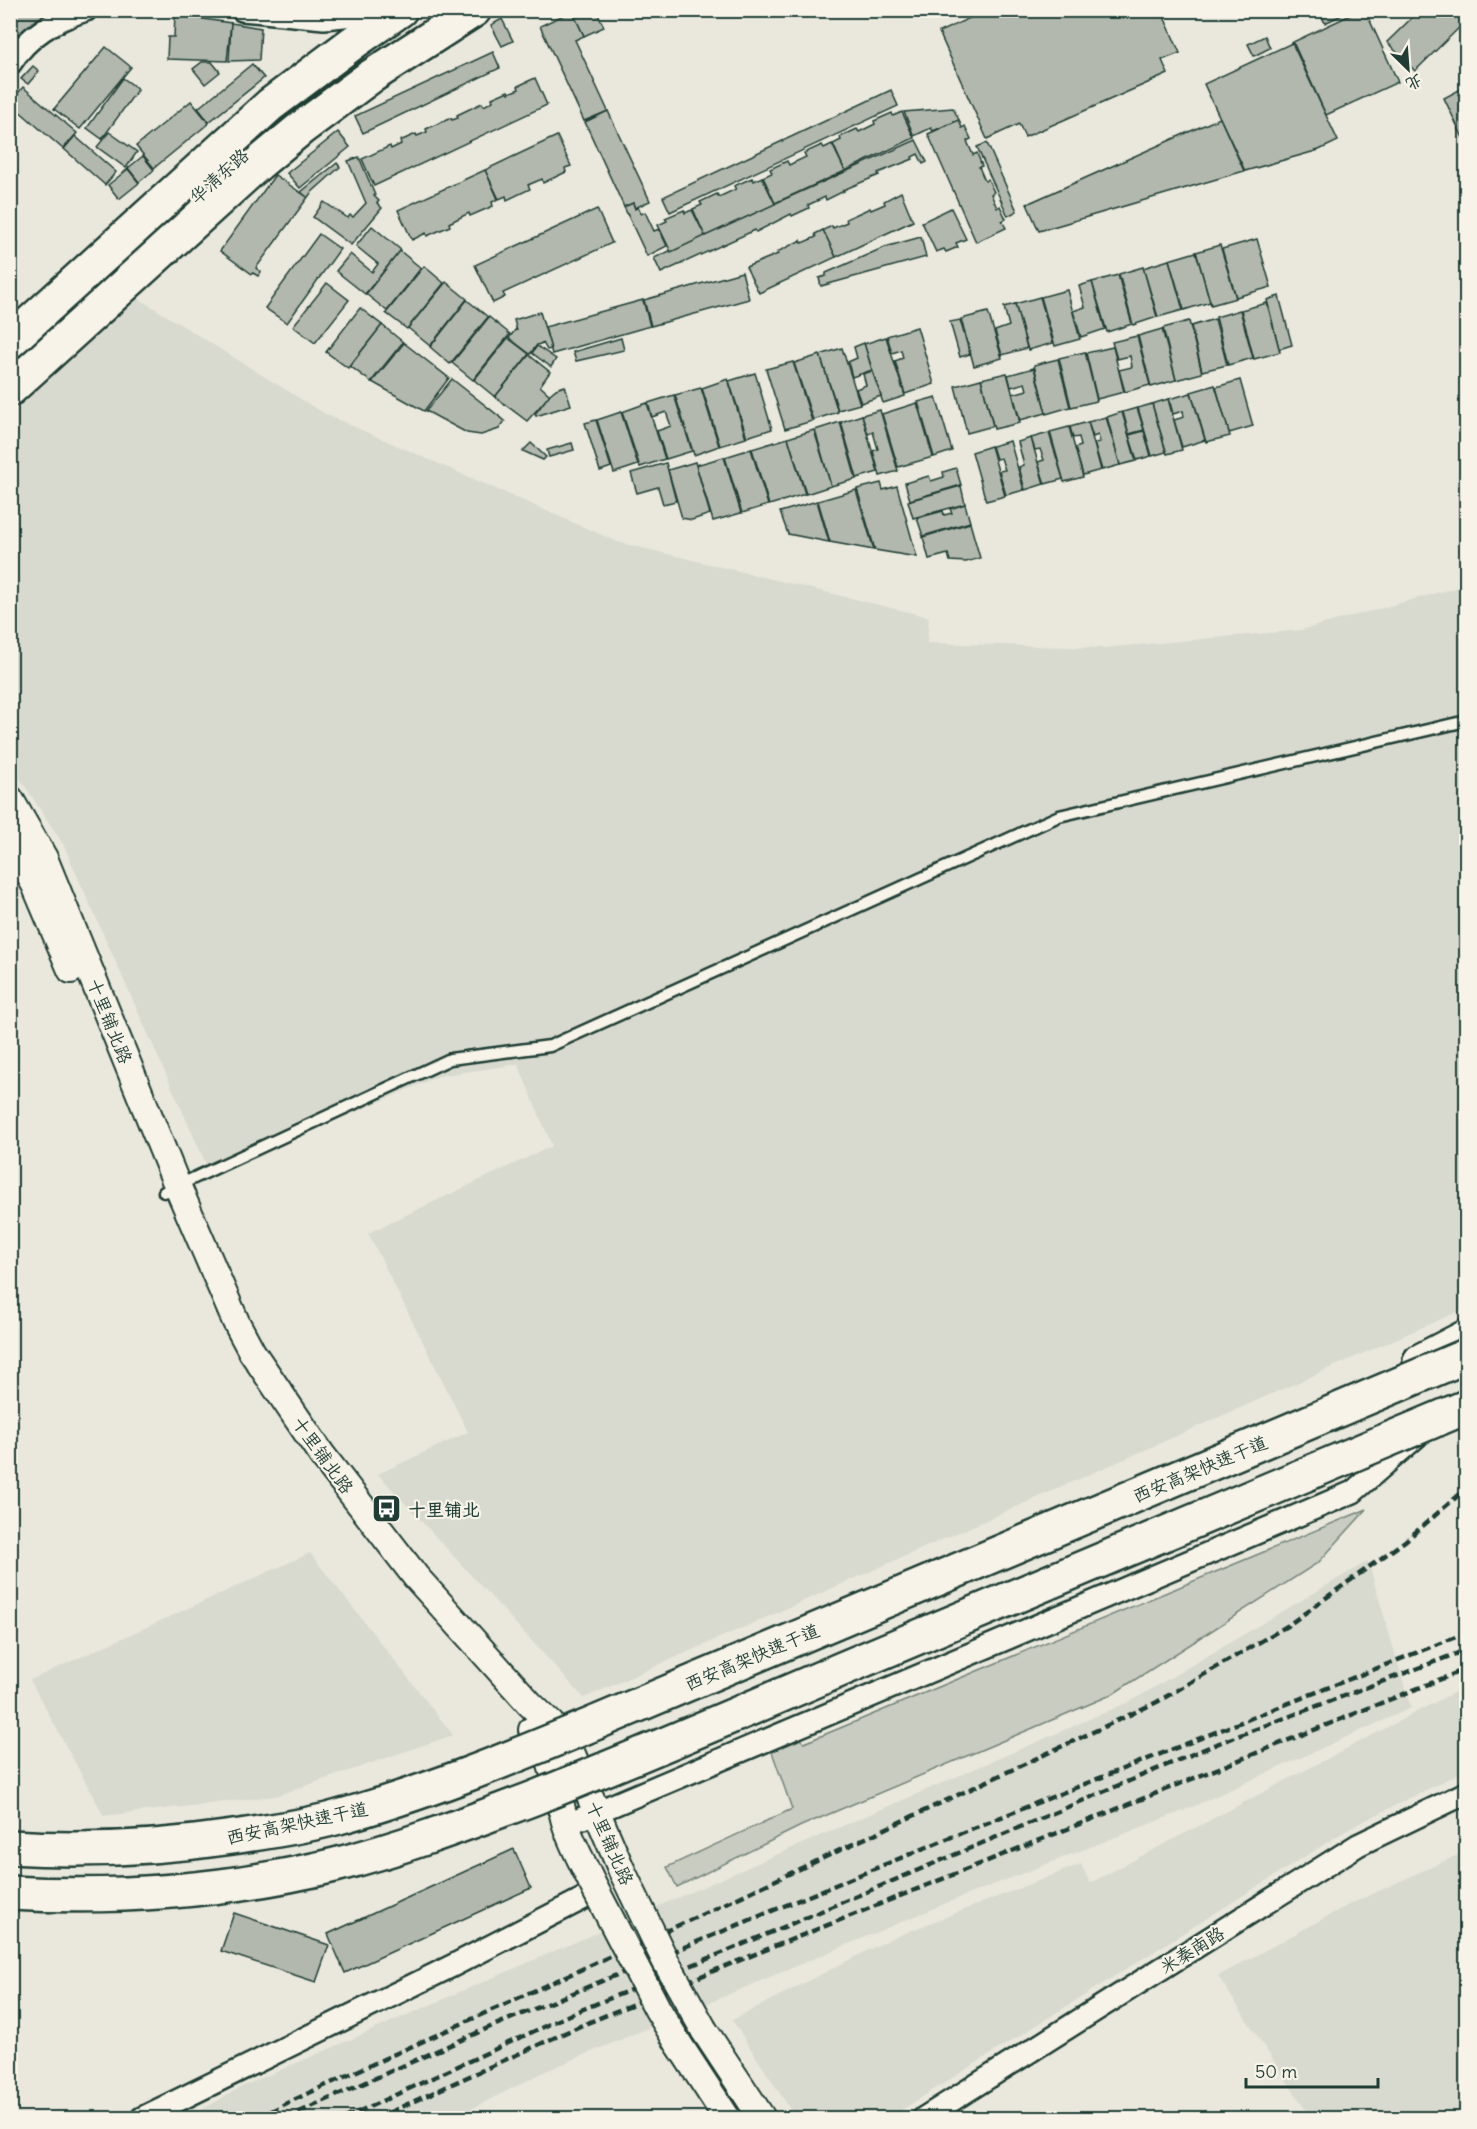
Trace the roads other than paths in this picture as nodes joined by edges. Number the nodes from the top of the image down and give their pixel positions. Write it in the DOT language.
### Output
graph roads {
  1 [pos="86,10"];
  2 [pos="242,10"];
  3 [pos="447,10"];
  4 [pos="474,10"];
  5 [pos="384,12"];
  6 [pos="10,64"];
  7 [pos="10,317"];
  8 [pos="10,341"];
  9 [pos="10,366"];
  10 [pos="10,389"];
  11 [pos="1467,721"];
  12 [pos="10,799"];
  13 [pos="10,837"];
  14 [pos="170,1189"];
  15 [pos="1467,1337"];
  16 [pos="1467,1356"];
  17 [pos="1467,1392"];
  18 [pos="1467,1407"];
  19 [pos="1270,1439"];
  20 [pos="1467,1793"];
  21 [pos="596,1812"];
  22 [pos="566,1825"];
  23 [pos="10,1847"];
  24 [pos="594,1887"];
  25 [pos="10,1893"];
  26 [pos="142,2118"];
  27 [pos="727,2118"];
  28 [pos="762,2118"];
  29 [pos="924,2118"];
  1 -- 6 [label="street"];
  2 -- 5 [label="street"];
  3 -- 9 [label="main road, 华清东路"];
  4 -- 10 [label="main road"];
  5 -- 7 [label="main road"];
  5 -- 8 [label="main road, 华清东路"];
  11 -- 14 [label="lane"];
  12 -- 14 [label="street, 十里铺北路"];
  13 -- 14 [label="street, 十里铺北路"];
  14 -- 21 [label="street, 十里铺北路"];
  14 -- 22 [label="street, 十里铺北路"];
  15 -- 19 [label="main road, bridge"];
  16 -- 19 [label="main road, 西安高架快速干道, bridge"];
  17 -- 21 [label="street"];
  18 -- 25 [label="main road, bridge"];
  19 -- 23 [label="main road, 西安高架快速干道, bridge"];
  20 -- 29 [label="street, 米秦南路"];
  21 -- 22 [label="street"];
  21 -- 28 [label="street, 十里铺北路, bridge"];
  22 -- 24 [label="street, 十里铺北路"];
  24 -- 26 [label="street"];
  24 -- 27 [label="street, 十里铺北路, bridge"];
}
